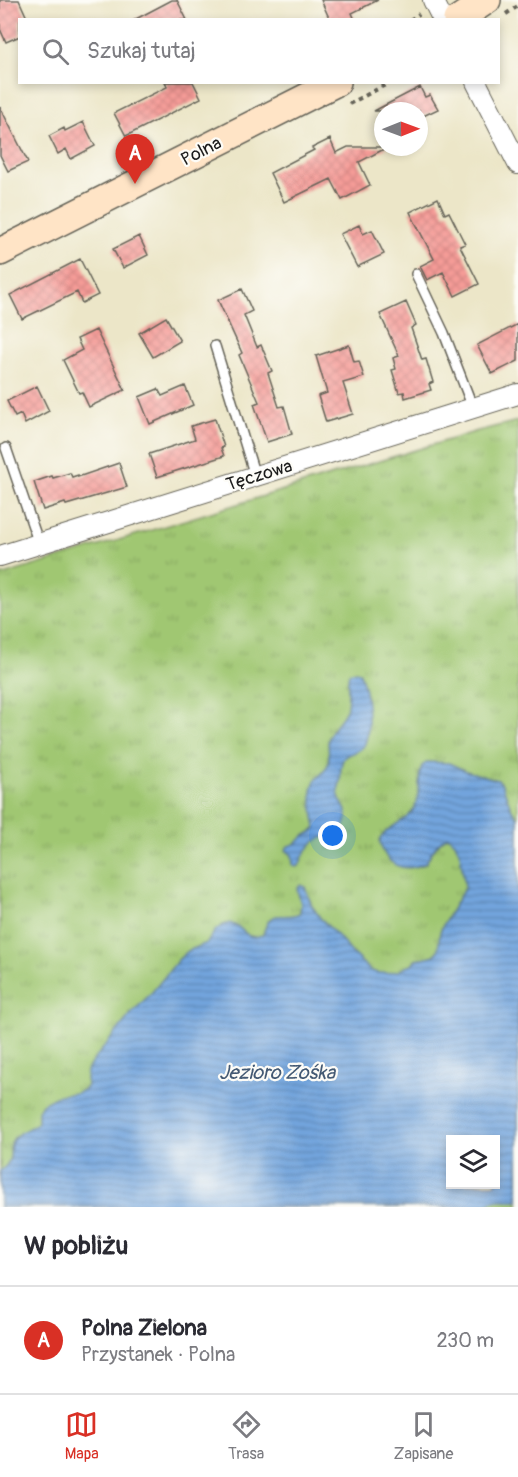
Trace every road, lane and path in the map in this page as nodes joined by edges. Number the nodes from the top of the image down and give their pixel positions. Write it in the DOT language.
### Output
graph roads {
  1 [pos="433,0"];
  2 [pos="487,0"];
  3 [pos="442,18"];
  4 [pos="460,18"];
  5 [pos="333,84"];
  6 [pos="477,84"];
  7 [pos="518,164"];
  8 [pos="0,252"];
  9 [pos="416,274"];
  10 [pos="215,346"];
  11 [pos="518,393"];
  12 [pos="473,408"];
  13 [pos="6,448"];
  14 [pos="255,476"];
  15 [pos="39,544"];
  16 [pos="0,556"];
  1 -- 3 [label="street"];
  2 -- 4 [label="street"];
  5 -- 8 [label="street, Polna"];
  6 -- 7 [label="street"];
  9 -- 12 [label="lane"];
  10 -- 14 [label="lane"];
  11 -- 12 [label="street, Tęczowa"];
  12 -- 14 [label="street, Tęczowa"];
  13 -- 15 [label="lane"];
  14 -- 15 [label="street, Tęczowa"];
  15 -- 16 [label="street, Tęczowa"];
}
